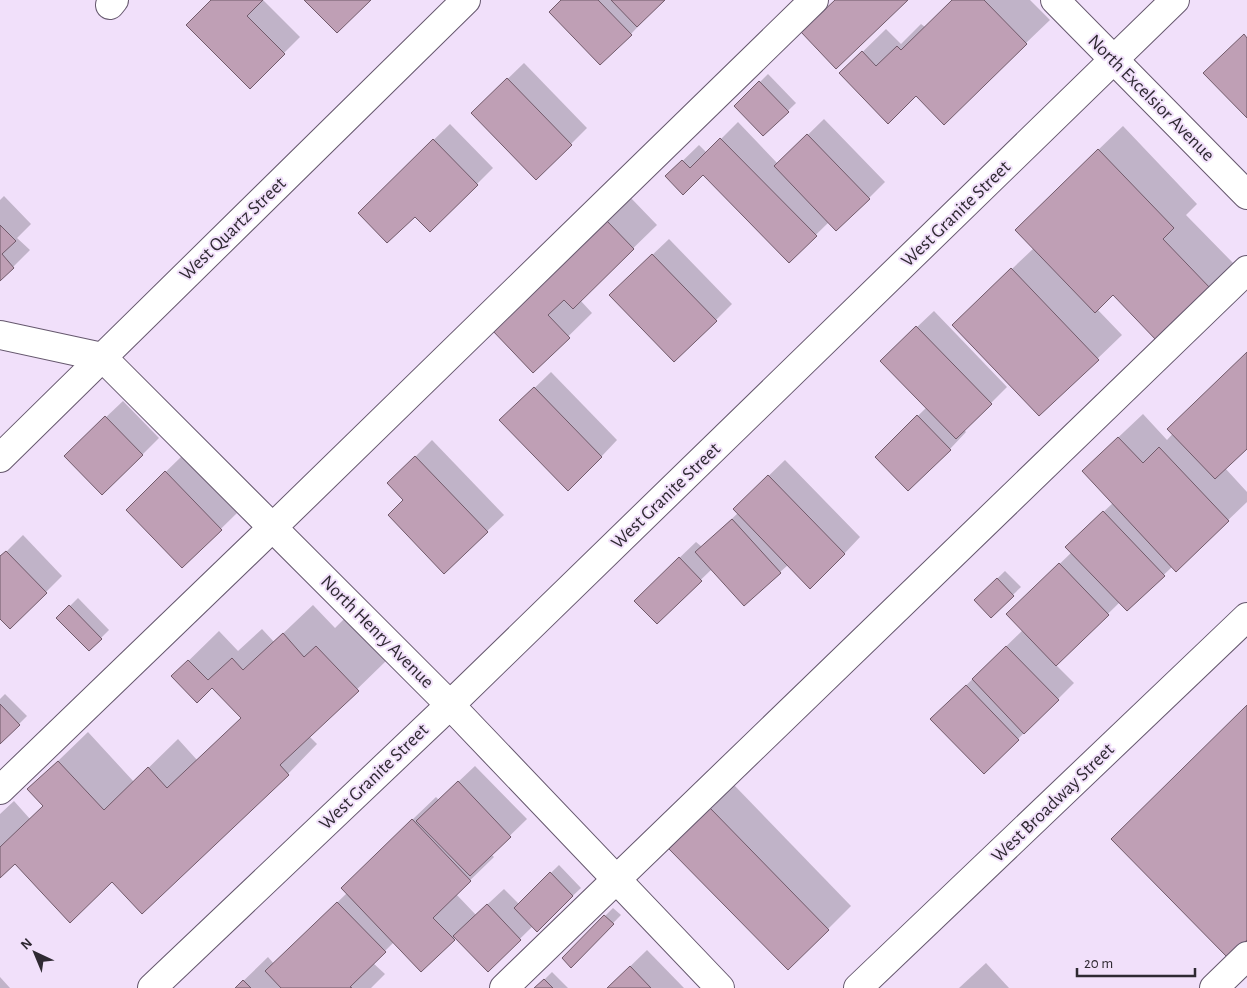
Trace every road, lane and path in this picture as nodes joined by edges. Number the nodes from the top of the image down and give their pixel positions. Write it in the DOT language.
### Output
graph roads {
  1 [pos="466,0"];
  2 [pos="814,0"];
  3 [pos="1055,0"];
  4 [pos="1175,0"];
  5 [pos="1113,61"];
  6 [pos="1247,196"];
  7 [pos="1247,270"];
  8 [pos="0,335"];
  9 [pos="102,357"];
  10 [pos="0,458"];
  11 [pos="273,527"];
  12 [pos="1247,617"];
  13 [pos="450,705"];
  14 [pos="0,790"];
  15 [pos="616,879"];
  16 [pos="1247,956"];
  17 [pos="152,988"];
  18 [pos="504,988"];
  19 [pos="720,988"];
  20 [pos="858,988"];
  21 [pos="1214,988"];
  1 -- 9 [label="street, West Quartz Street"];
  2 -- 11 [label="street"];
  3 -- 5 [label="street, North Excelsior Avenue"];
  4 -- 5 [label="street, West Granite Street"];
  5 -- 6 [label="street, North Excelsior Avenue"];
  5 -- 13 [label="street, West Granite Street"];
  7 -- 15 [label="street"];
  8 -- 9 [label="street"];
  9 -- 10 [label="street, West Quartz Street"];
  9 -- 11 [label="street, North Henry Avenue"];
  11 -- 13 [label="street, North Henry Avenue"];
  11 -- 14 [label="street"];
  12 -- 20 [label="street, West Broadway Street"];
  13 -- 15 [label="street, North Henry Avenue"];
  13 -- 17 [label="street, West Granite Street"];
  15 -- 18 [label="street"];
  15 -- 19 [label="street, North Henry Avenue"];
  16 -- 21 [label="street"];
}
